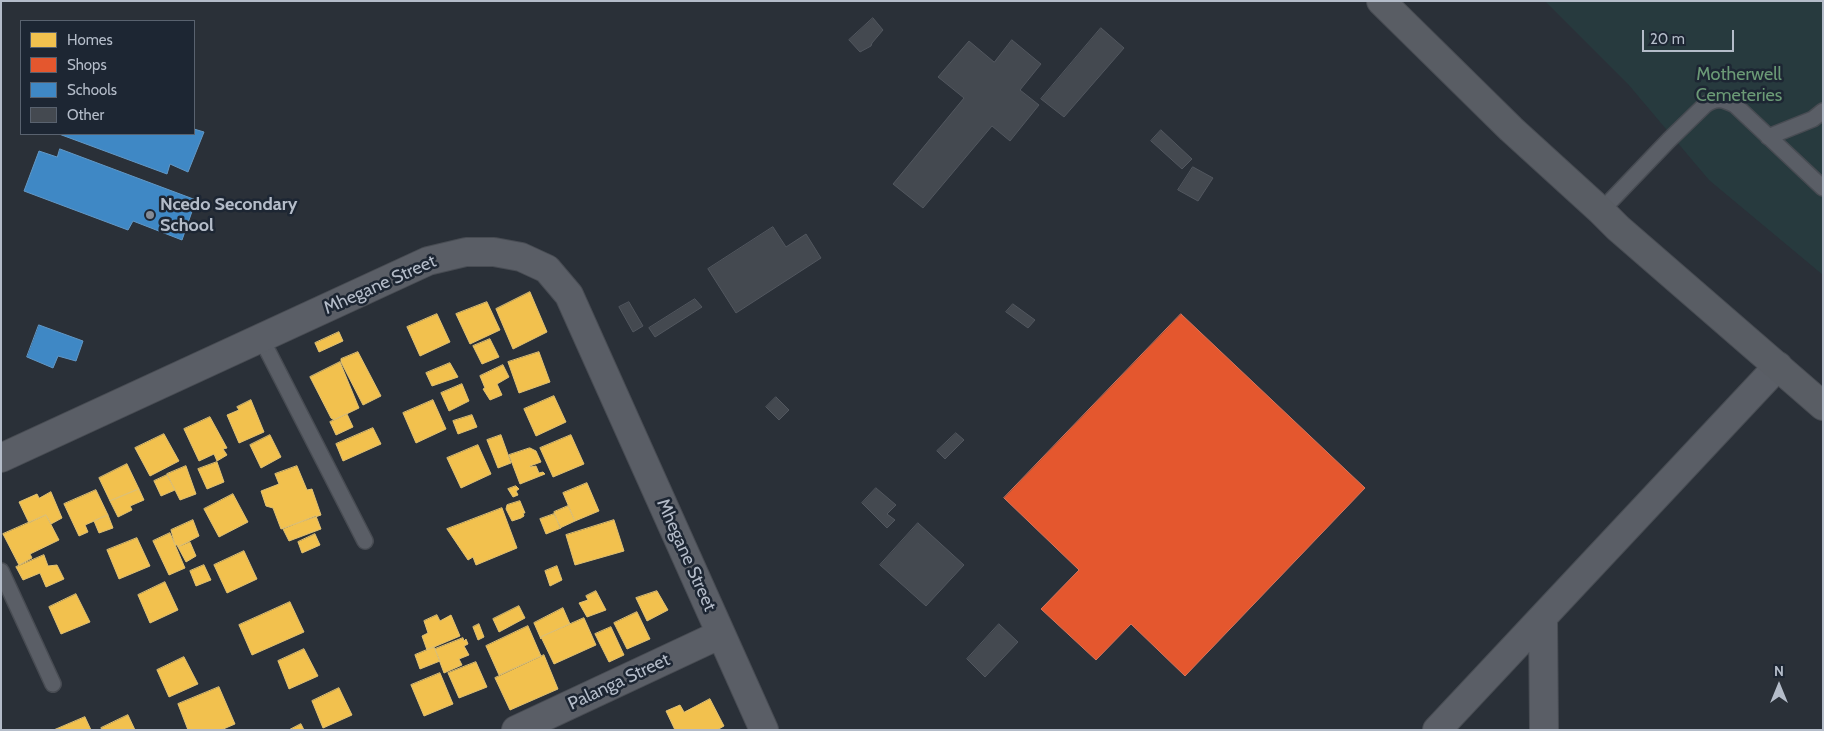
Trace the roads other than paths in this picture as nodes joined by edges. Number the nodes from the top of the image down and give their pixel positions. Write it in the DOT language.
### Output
graph roads {
  1 [pos="1381,1"];
  2 [pos="1823,111"];
  3 [pos="1768,137"];
  4 [pos="1823,188"];
  5 [pos="1602,211"];
  6 [pos="261,338"];
  7 [pos="1778,366"];
  8 [pos="1823,406"];
  9 [pos="1,458"];
  10 [pos="365,541"];
  11 [pos="1,570"];
  12 [pos="1543,618"];
  13 [pos="722,634"];
  14 [pos="53,684"];
  15 [pos="516,730"];
  16 [pos="764,730"];
  17 [pos="1438,730"];
  18 [pos="1544,730"];
  1 -- 5 [label="main road"];
  2 -- 3 [label="lane"];
  3 -- 4 [label="lane"];
  3 -- 5 [label="lane"];
  5 -- 7 [label="main road"];
  6 -- 9 [label="street, Mhegane Street"];
  6 -- 10 [label="lane"];
  6 -- 13 [label="street, Mhegane Street"];
  7 -- 8 [label="main road"];
  7 -- 12 [label="street"];
  11 -- 14 [label="lane"];
  12 -- 17 [label="street"];
  12 -- 18 [label="street"];
  13 -- 15 [label="street, Palanga Street"];
  13 -- 16 [label="street, Mhegane Street"];
}
